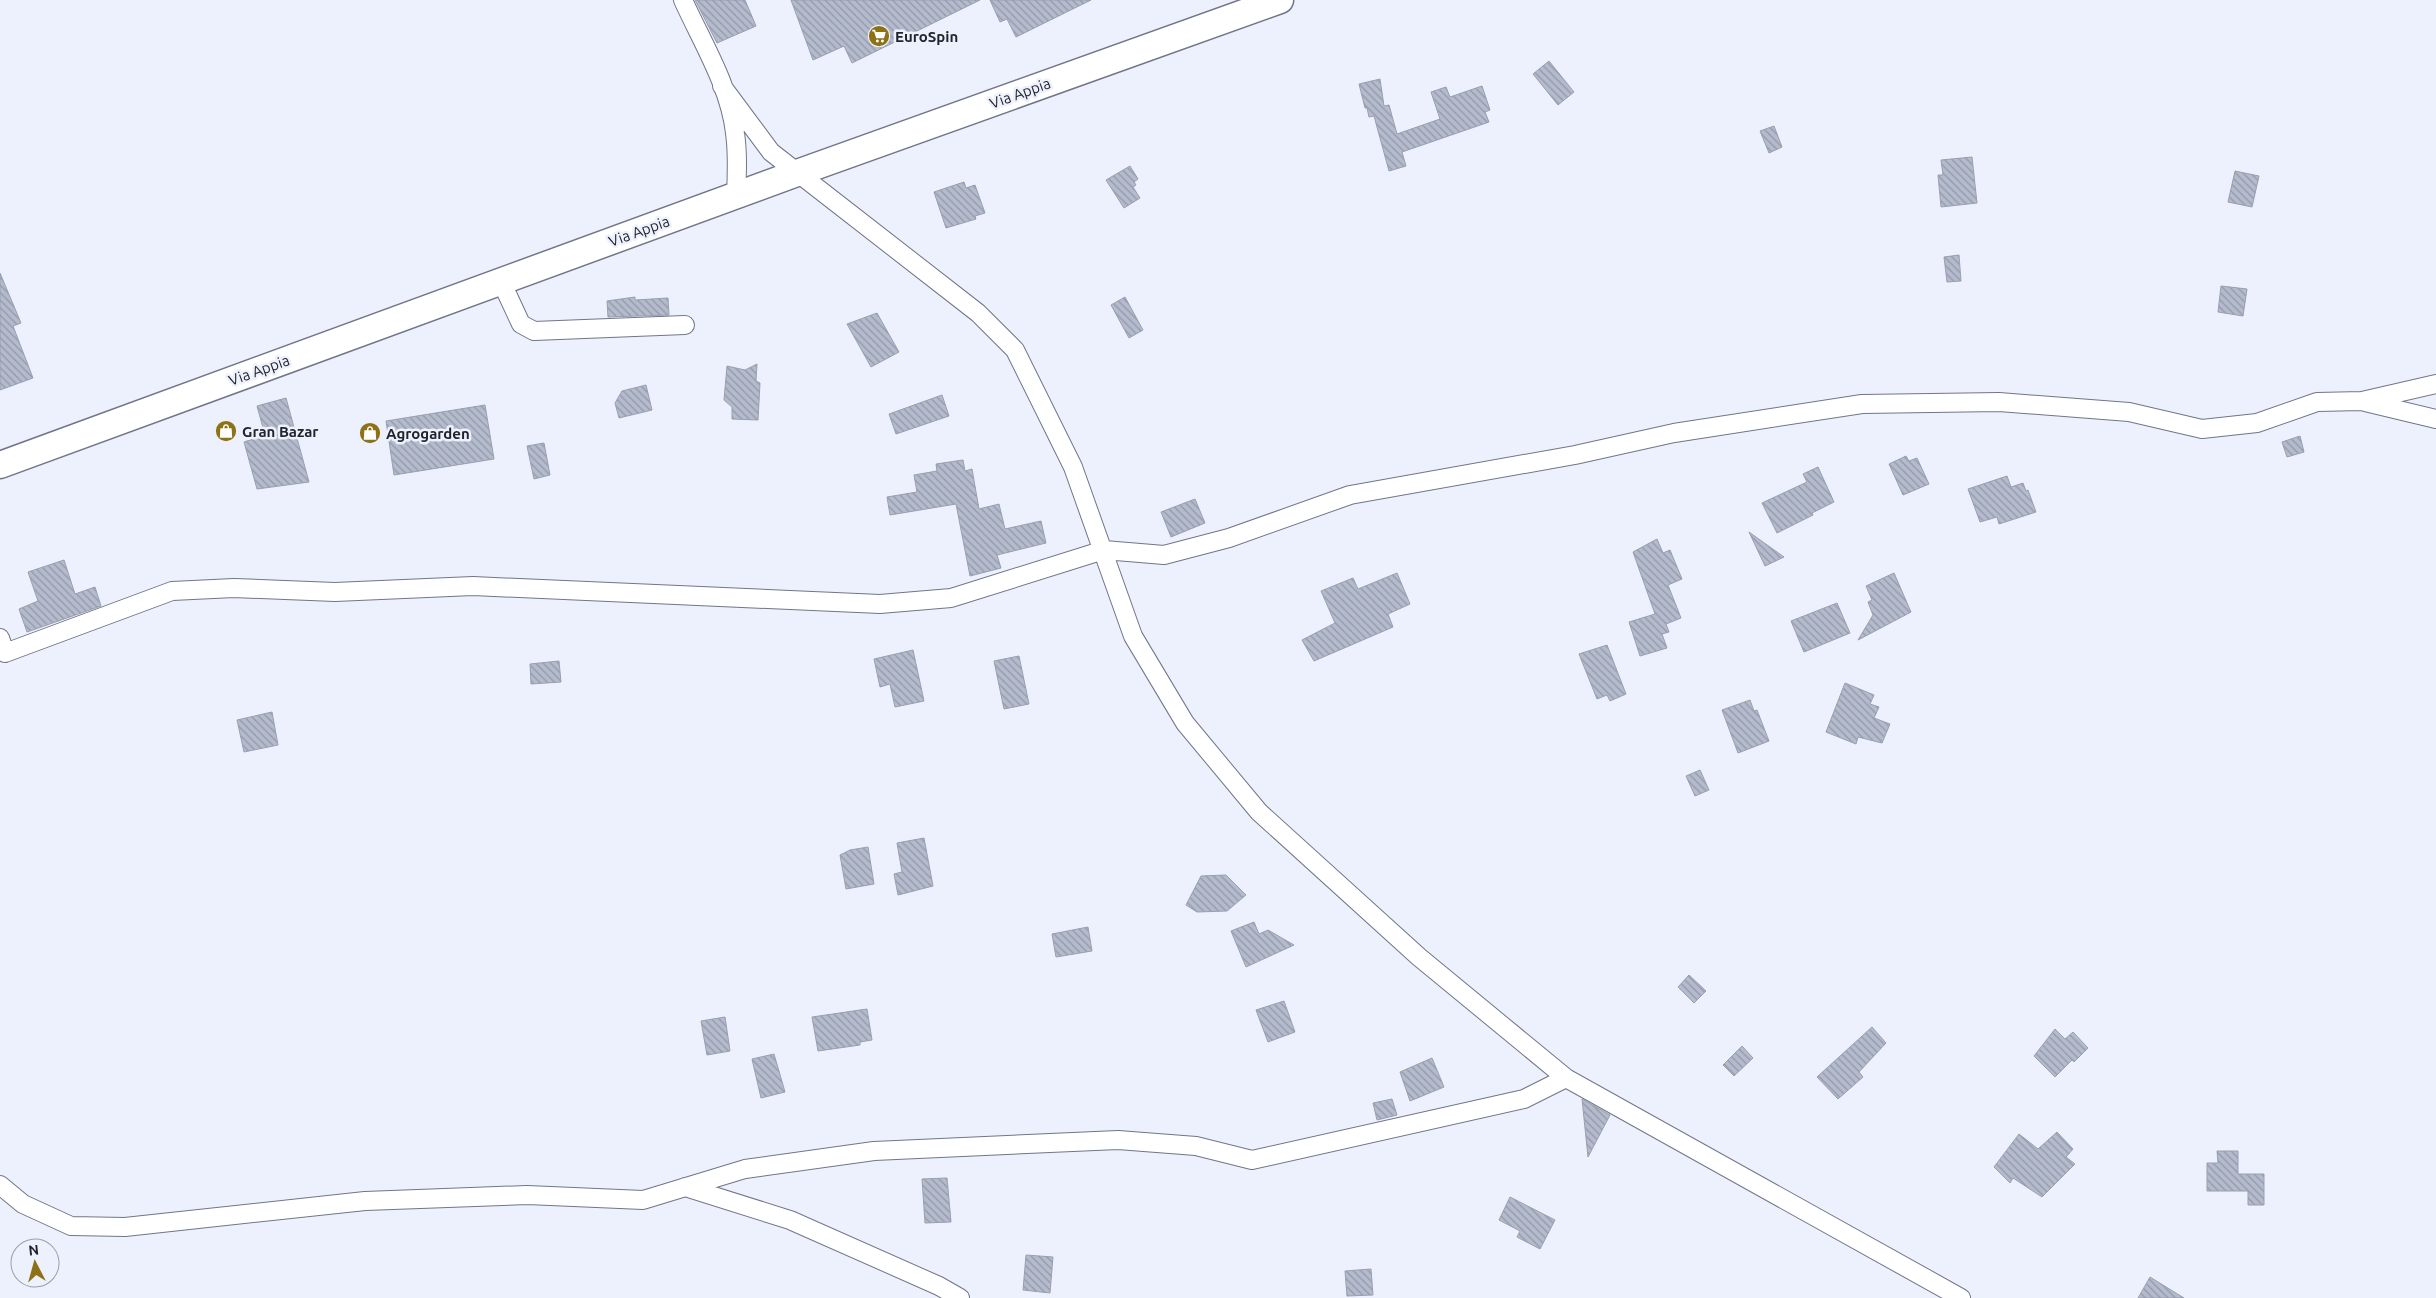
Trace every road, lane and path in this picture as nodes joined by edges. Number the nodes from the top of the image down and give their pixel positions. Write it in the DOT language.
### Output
graph roads {
  1 [pos="683,0"];
  2 [pos="1280,0"];
  3 [pos="722,86"];
  4 [pos="797,173"];
  5 [pos="736,195"];
  6 [pos="502,281"];
  7 [pos="685,325"];
  8 [pos="2436,384"];
  9 [pos="2362,401"];
  10 [pos="2436,419"];
  11 [pos="0,465"];
  12 [pos="1104,550"];
  13 [pos="0,638"];
  14 [pos="1566,1078"];
  15 [pos="0,1185"];
  16 [pos="686,1187"];
  17 [pos="960,1298"];
  18 [pos="1961,1298"];
  1 -- 3 [label="street"];
  2 -- 4 [label="main road, Via Appia"];
  3 -- 4 [label="street"];
  3 -- 5 [label="street"];
  4 -- 5 [label="main road, Via Appia"];
  4 -- 12 [label="street"];
  5 -- 6 [label="main road, Via Appia"];
  6 -- 7 [label="street"];
  6 -- 11 [label="main road, Via Appia"];
  8 -- 9 [label="street"];
  9 -- 10 [label="street"];
  9 -- 12 [label="street"];
  12 -- 13 [label="street"];
  12 -- 14 [label="street"];
  14 -- 16 [label="street"];
  14 -- 18 [label="street"];
  15 -- 16 [label="street"];
  16 -- 17 [label="street"];
}
